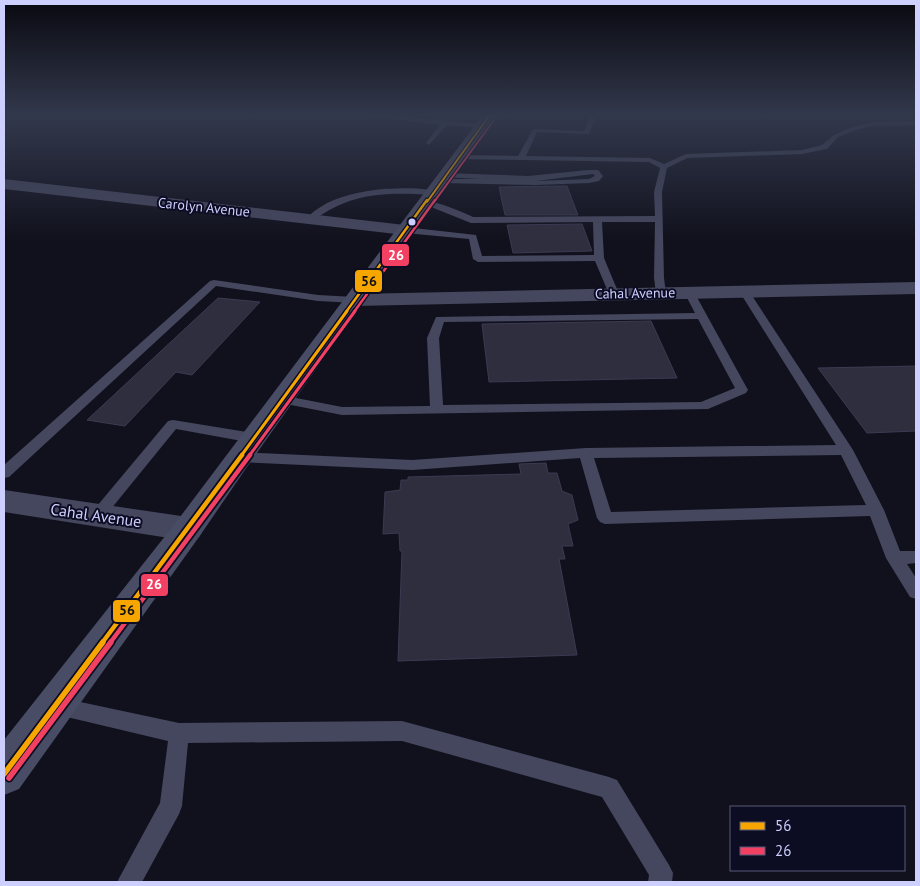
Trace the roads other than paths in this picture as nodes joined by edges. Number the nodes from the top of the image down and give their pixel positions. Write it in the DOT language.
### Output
graph roads {
  1 [pos="459,157"];
  2 [pos="480,157"];
  3 [pos="683,157"];
  4 [pos="521,158"];
  5 [pos="664,167"];
  6 [pos="496,169"];
  7 [pos="540,169"];
  8 [pos="585,171"];
  9 [pos="4,184"];
  10 [pos="438,184"];
  11 [pos="310,219"];
  12 [pos="597,219"];
  13 [pos="659,219"];
  14 [pos="471,220"];
  15 [pos="405,230"];
  16 [pos="473,237"];
  17 [pos="599,258"];
  18 [pos="916,288"];
  19 [pos="744,291"];
  20 [pos="689,292"];
  21 [pos="661,293"];
  22 [pos="614,294"];
  23 [pos="354,300"];
  24 [pos="701,316"];
  25 [pos="281,399"];
  26 [pos="437,410"];
  27 [pos="246,447"];
  28 [pos="846,450"];
  29 [pos="586,453"];
  30 [pos="4,473"];
  31 [pos="4,501"];
  32 [pos="876,510"];
  33 [pos="96,516"];
  34 [pos="188,529"];
  35 [pos="916,557"];
  36 [pos="894,558"];
  37 [pos="916,592"];
  38 [pos="54,706"];
  39 [pos="179,733"];
  40 [pos="4,774"];
  41 [pos="129,882"];
  42 [pos="660,882"];
  1 -- 10 [label="main road"];
  2 -- 4 [label="lane"];
  3 -- 5 [label="lane"];
  4 -- 5 [label="lane"];
  5 -- 13 [label="lane"];
  6 -- 10 [label="lane"];
  7 -- 8 [label="lane"];
  8 -- 10 [label="lane"];
  8 -- 10 [label="lane"];
  9 -- 11 [label="street, Carolyn Avenue"];
  10 -- 11 [label="lane"];
  10 -- 14 [label="lane"];
  10 -- 15 [label="main road"];
  11 -- 15 [label="street, Carolyn Avenue"];
  12 -- 13 [label="lane"];
  12 -- 14 [label="lane"];
  12 -- 17 [label="lane"];
  13 -- 21 [label="lane"];
  14 -- 16 [label="lane"];
  15 -- 16 [label="lane"];
  15 -- 23 [label="main road"];
  16 -- 17 [label="lane"];
  17 -- 22 [label="lane"];
  18 -- 19 [label="street, Cahal Avenue"];
  19 -- 20 [label="street, Cahal Avenue"];
  19 -- 28 [label="lane"];
  20 -- 21 [label="street, Cahal Avenue"];
  20 -- 24 [label="lane"];
  21 -- 22 [label="street, Cahal Avenue"];
  22 -- 23 [label="street, Cahal Avenue"];
  23 -- 25 [label="main road"];
  23 -- 30 [label="lane"];
  24 -- 26 [label="lane"];
  24 -- 26 [label="lane"];
  25 -- 26 [label="lane"];
  25 -- 27 [label="main road"];
  27 -- 29 [label="lane"];
  27 -- 33 [label="lane"];
  27 -- 34 [label="main road"];
  28 -- 29 [label="lane"];
  28 -- 32 [label="lane"];
  29 -- 32 [label="lane"];
  31 -- 33 [label="street, Cahal Avenue"];
  32 -- 36 [label="lane"];
  33 -- 34 [label="street, Cahal Avenue"];
  34 -- 38 [label="main road"];
  35 -- 36 [label="lane"];
  36 -- 37 [label="lane"];
  38 -- 39 [label="lane"];
  38 -- 40 [label="main road"];
  39 -- 41 [label="lane"];
  39 -- 42 [label="lane"];
}
